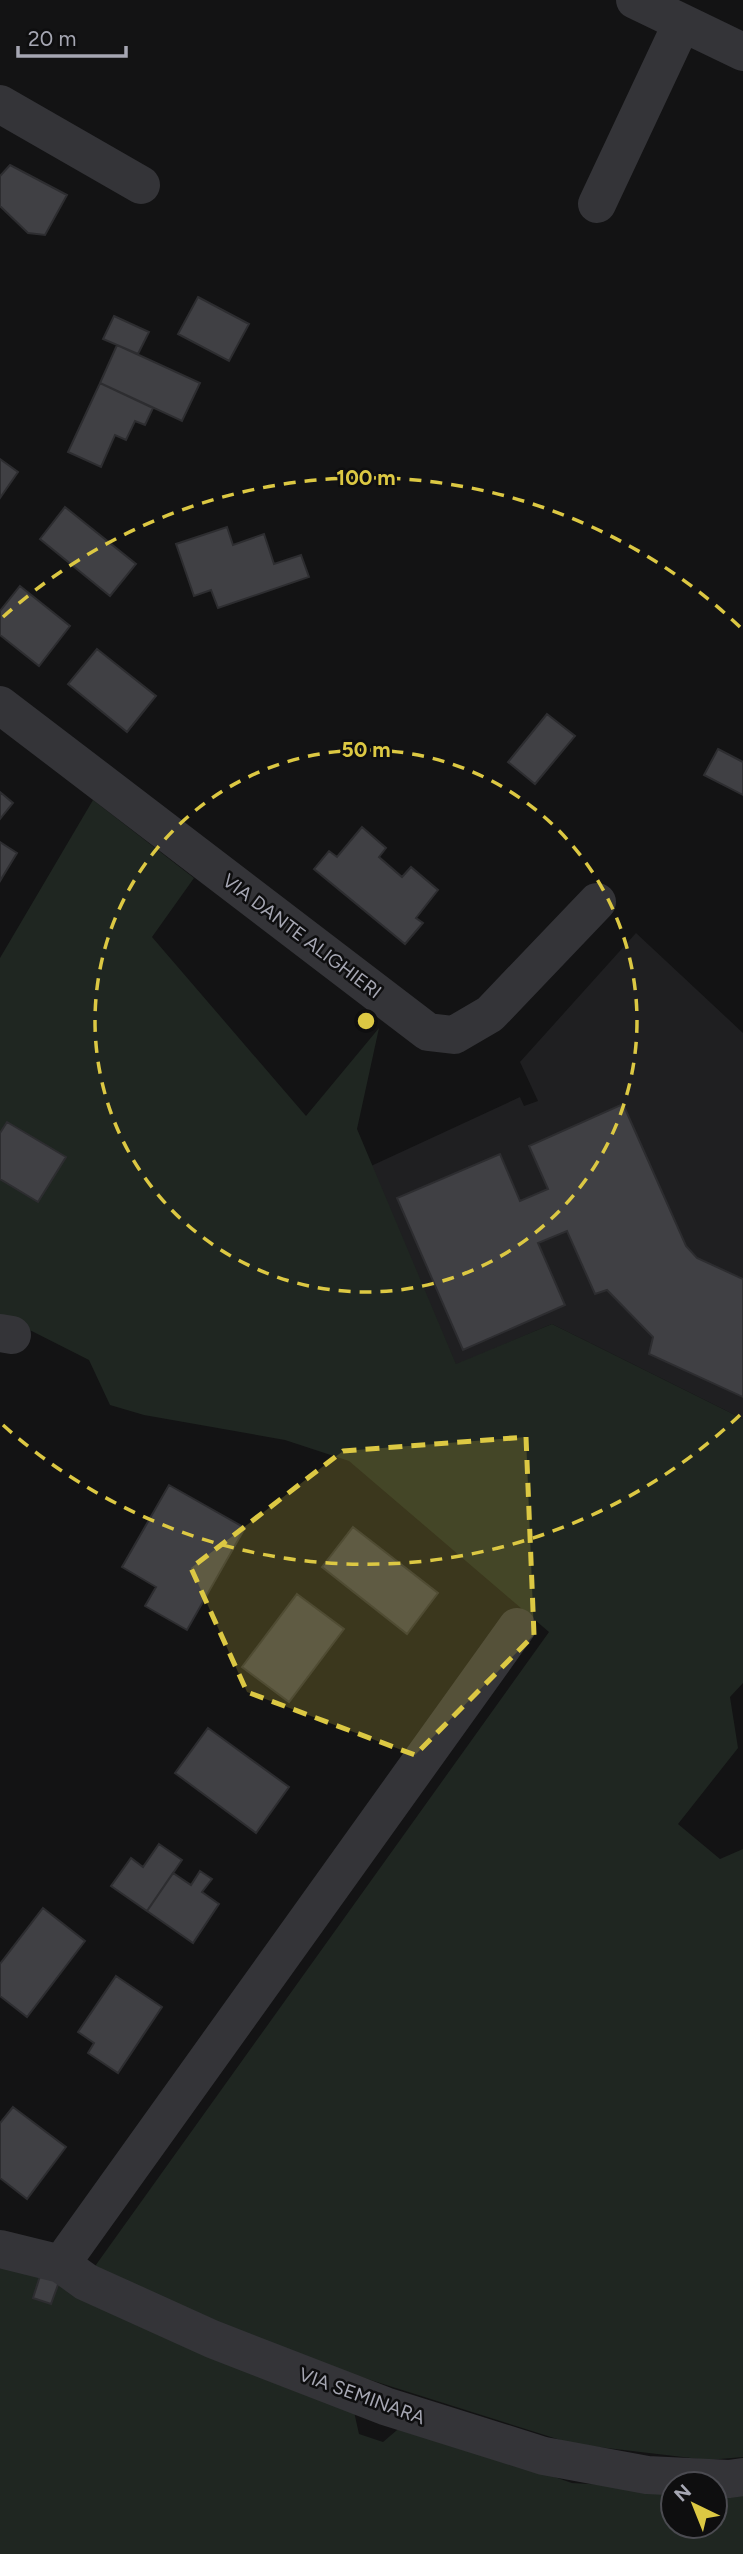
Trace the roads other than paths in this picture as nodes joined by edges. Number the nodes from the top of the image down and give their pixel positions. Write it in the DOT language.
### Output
graph roads {
  1 [pos="635,0"];
  2 [pos="682,23"];
  3 [pos="743,52"];
  4 [pos="0,104"];
  5 [pos="141,185"];
  6 [pos="597,204"];
  7 [pos="0,705"];
  8 [pos="597,902"];
  9 [pos="517,1627"];
  10 [pos="0,2249"];
  11 [pos="61,2264"];
  12 [pos="743,2477"];
  1 -- 2 [label="street"];
  2 -- 3 [label="street"];
  2 -- 6 [label="street"];
  4 -- 5 [label="street"];
  7 -- 8 [label="street, VIA DANTE ALIGHIERI"];
  9 -- 11 [label="street"];
  10 -- 11 [label="street, VIA SEMINARA"];
  11 -- 12 [label="street, VIA SEMINARA"];
}
